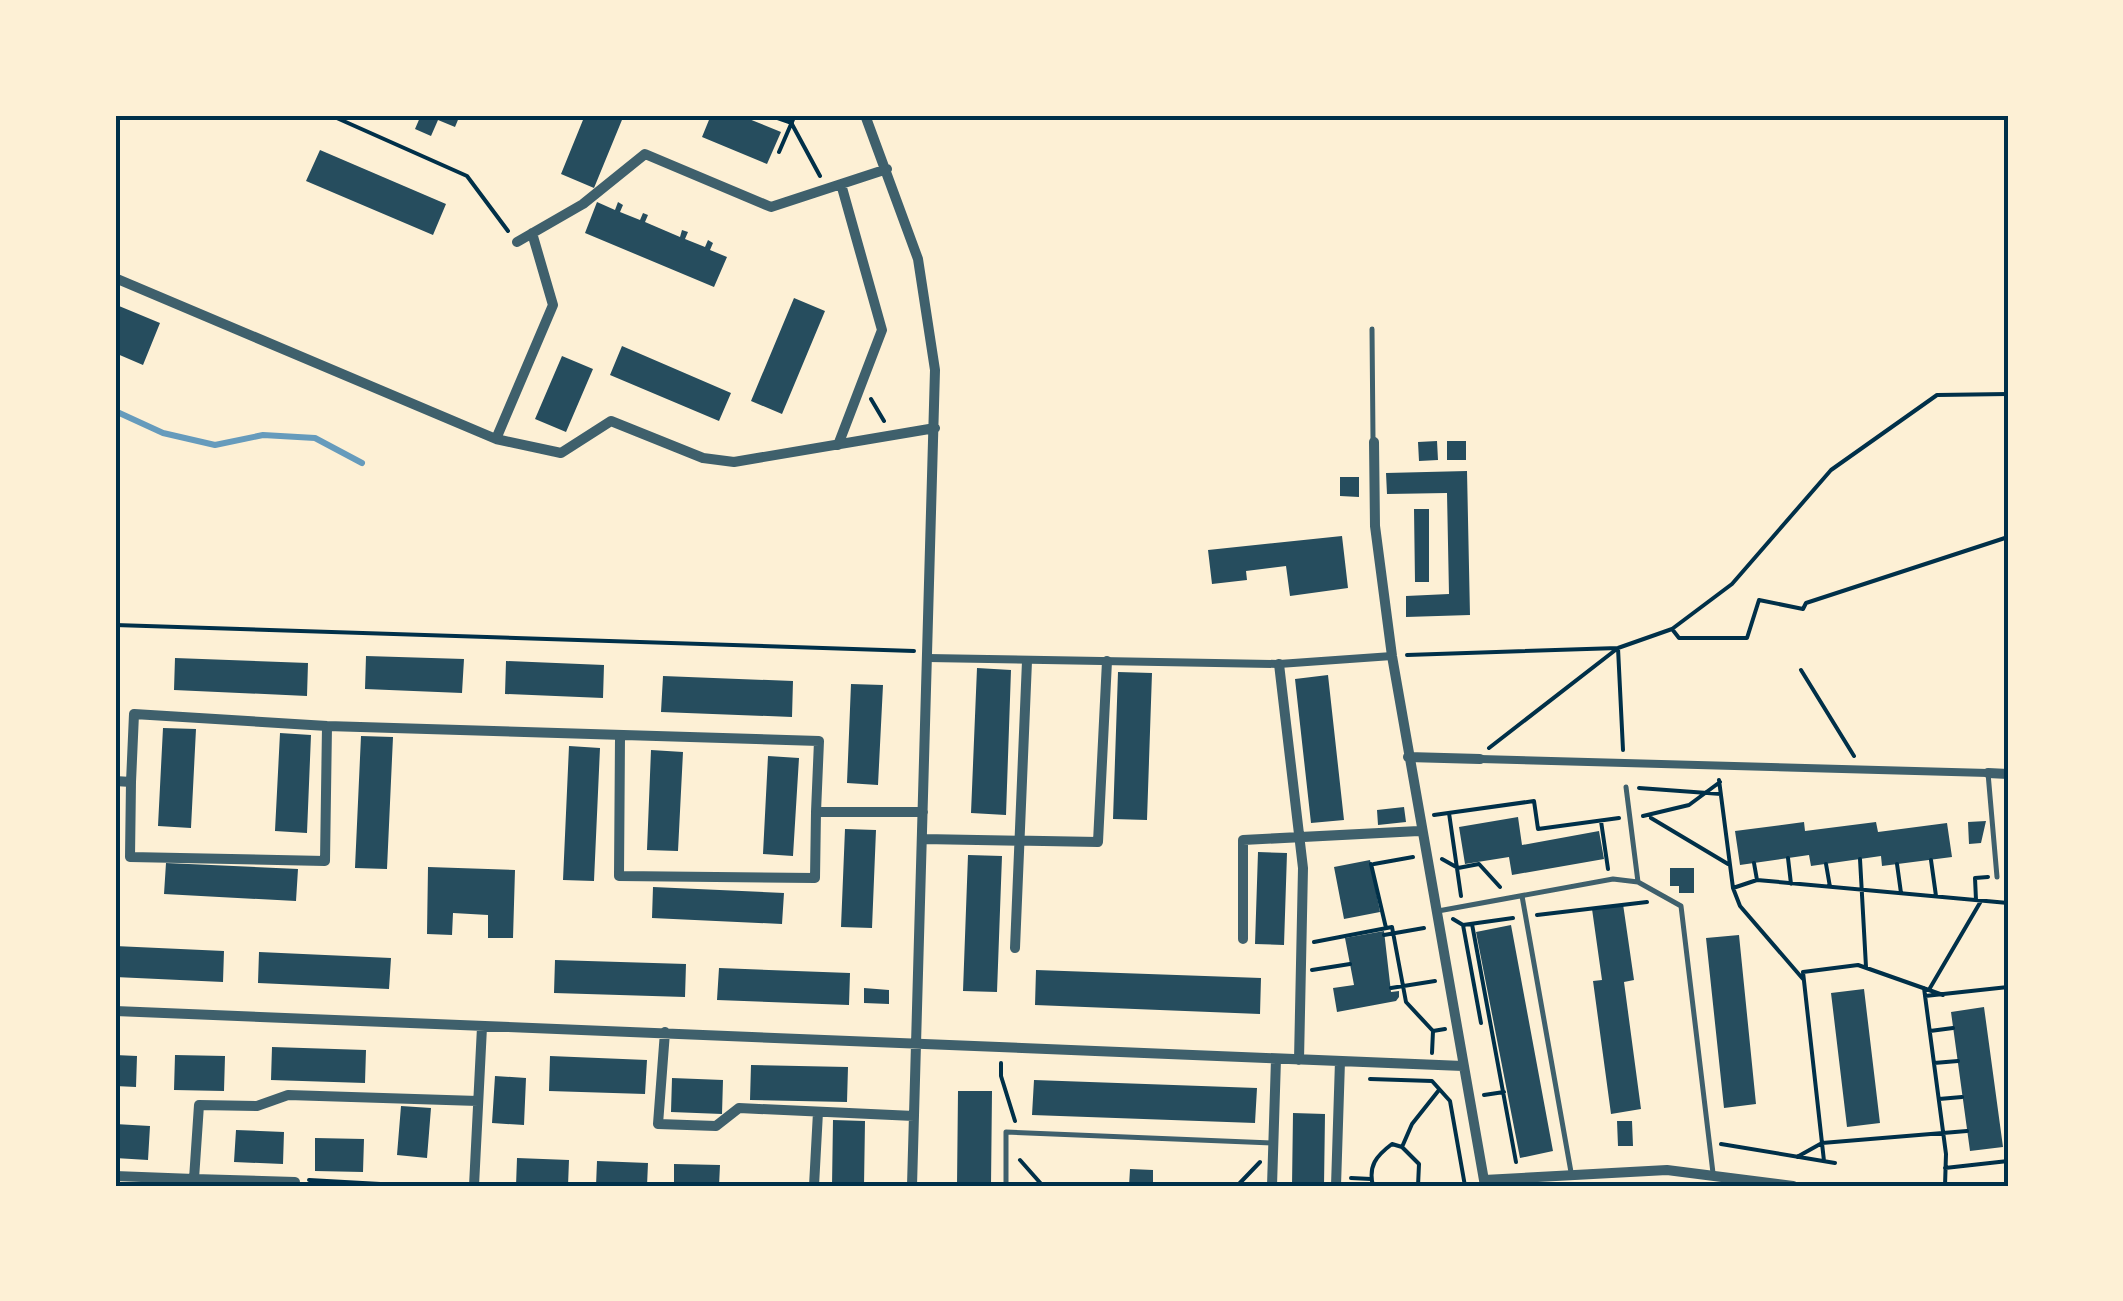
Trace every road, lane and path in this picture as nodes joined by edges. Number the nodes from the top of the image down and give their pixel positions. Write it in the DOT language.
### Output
graph roads {
  1 [pos="330,115"];
  2 [pos="769,115"];
  3 [pos="788,115"];
  4 [pos="795,115"];
  5 [pos="865,115"];
  6 [pos="792,123"];
  7 [pos="779,152"];
  8 [pos="887,169"];
  9 [pos="822,180"];
  10 [pos="841,184"];
  11 [pos="532,233"];
  12 [pos="517,242"];
  13 [pos="115,278"];
  14 [pos="1372,329"];
  15 [pos="862,384"];
  16 [pos="2008,394"];
  17 [pos="886,425"];
  18 [pos="935,428"];
  19 [pos="496,439"];
  20 [pos="1374,442"];
  21 [pos="838,444"];
  22 [pos="2008,537"];
  23 [pos="115,625"];
  24 [pos="1672,629"];
  25 [pos="1618,648"];
  26 [pos="914,651"];
  27 [pos="1392,656"];
  28 [pos="928,658"];
  29 [pos="1027,661"];
  30 [pos="1107,661"];
  31 [pos="1279,664"];
  32 [pos="1801,670"];
  33 [pos="327,726"];
  34 [pos="620,737"];
  35 [pos="1408,757"];
  36 [pos="1480,759"];
  37 [pos="1623,763"];
  38 [pos="1718,766"];
  39 [pos="1856,770"];
  40 [pos="1988,773"];
  41 [pos="2008,774"];
  42 [pos="115,782"];
  43 [pos="131,782"];
  44 [pos="1720,782"];
  45 [pos="1626,786"];
  46 [pos="1707,793"];
  47 [pos="1721,794"];
  48 [pos="816,812"];
  49 [pos="923,812"];
  50 [pos="1449,813"];
  51 [pos="1428,816"];
  52 [pos="1630,816"];
  53 [pos="1646,816"];
  54 [pos="1601,820"];
  55 [pos="1419,831"];
  56 [pos="1452,836"];
  57 [pos="1442,837"];
  58 [pos="1299,838"];
  59 [pos="922,839"];
  60 [pos="1018,840"];
  61 [pos="1434,854"];
  62 [pos="1788,858"];
  63 [pos="1860,859"];
  64 [pos="1931,860"];
  65 [pos="1754,863"];
  66 [pos="1826,864"];
  67 [pos="1897,864"];
  68 [pos="1730,866"];
  69 [pos="1458,868"];
  70 [pos="1591,872"];
  71 [pos="1417,874"];
  72 [pos="1998,876"];
  73 [pos="1757,880"];
  74 [pos="1638,882"];
  75 [pos="1792,884"];
  76 [pos="1500,887"];
  77 [pos="1830,887"];
  78 [pos="1733,888"];
  79 [pos="1863,890"];
  80 [pos="1901,893"];
  81 [pos="1462,895"];
  82 [pos="1522,896"];
  83 [pos="1936,896"];
  84 [pos="1979,900"];
  85 [pos="1654,903"];
  86 [pos="2008,903"];
  87 [pos="1434,912"];
  88 [pos="1526,916"];
  89 [pos="1453,919"];
  90 [pos="1472,924"];
  91 [pos="1463,925"];
  92 [pos="1426,928"];
  93 [pos="1385,932"];
  94 [pos="1393,934"];
  95 [pos="1243,939"];
  96 [pos="1309,942"];
  97 [pos="1015,948"];
  98 [pos="1350,964"];
  99 [pos="1866,968"];
  100 [pos="1308,971"];
  101 [pos="1800,972"];
  102 [pos="1446,979"];
  103 [pos="1403,986"];
  104 [pos="1391,988"];
  105 [pos="2008,988"];
  106 [pos="1927,989"];
  107 [pos="1943,994"];
  108 [pos="1926,996"];
  109 [pos="115,1012"];
  110 [pos="1490,1022"];
  111 [pos="482,1026"];
  112 [pos="1953,1028"];
  113 [pos="1445,1029"];
  114 [pos="1930,1030"];
  115 [pos="1433,1031"];
  116 [pos="665,1032"];
  117 [pos="916,1044"];
  118 [pos="1432,1053"];
  119 [pos="1276,1059"];
  120 [pos="1299,1060"];
  121 [pos="1340,1061"];
  122 [pos="1958,1062"];
  123 [pos="1934,1064"];
  124 [pos="1462,1066"];
  125 [pos="1340,1077"];
  126 [pos="1439,1090"];
  127 [pos="1504,1092"];
  128 [pos="1484,1095"];
  129 [pos="1962,1098"];
  130 [pos="1938,1100"];
  131 [pos="478,1101"];
  132 [pos="818,1112"];
  133 [pos="914,1116"];
  134 [pos="1967,1131"];
  135 [pos="1943,1133"];
  136 [pos="1710,1142"];
  137 [pos="1822,1143"];
  138 [pos="1273,1145"];
  139 [pos="1402,1147"];
  140 [pos="1797,1157"];
  141 [pos="1824,1161"];
  142 [pos="2008,1161"];
  143 [pos="1516,1162"];
  144 [pos="1835,1163"];
  145 [pos="1945,1168"];
  146 [pos="1571,1172"];
  147 [pos="1714,1173"];
  148 [pos="115,1176"];
  149 [pos="194,1178"];
  150 [pos="1371,1179"];
  151 [pos="1336,1182"];
  152 [pos="1484,1183"];
  153 [pos="1923,1184"];
  154 [pos="294,1186"];
  155 [pos="474,1186"];
  156 [pos="814,1186"];
  157 [pos="912,1186"];
  158 [pos="1006,1186"];
  159 [pos="1236,1186"];
  160 [pos="1272,1186"];
  161 [pos="1373,1186"];
  162 [pos="1418,1186"];
  163 [pos="1465,1186"];
  164 [pos="1793,1186"];
  165 [pos="1935,1186"];
  166 [pos="1945,1186"];
  1 -- 12 [label="path"];
  2 -- 6 [label="path"];
  3 -- 6 [label="path"];
  4 -- 6 [label="path"];
  5 -- 8 [label="street"];
  6 -- 7 [label="path"];
  6 -- 9 [label="path"];
  8 -- 10 [label="street"];
  8 -- 18 [label="street"];
  10 -- 11 [label="street"];
  10 -- 15 [label="street"];
  11 -- 12 [label="street"];
  11 -- 19 [label="street"];
  13 -- 19 [label="street"];
  14 -- 20 [label="lane"];
  15 -- 17 [label="path"];
  15 -- 21 [label="street"];
  16 -- 24 [label="path"];
  18 -- 21 [label="street"];
  18 -- 28 [label="street"];
  19 -- 21 [label="street"];
  20 -- 27 [label="street"];
  22 -- 24 [label="path"];
  23 -- 26 [label="path"];
  24 -- 25 [label="path"];
  25 -- 27 [label="path"];
  25 -- 36 [label="path"];
  25 -- 37 [label="path"];
  27 -- 31 [label="street"];
  27 -- 35 [label="street"];
  28 -- 29 [label="street"];
  28 -- 49 [label="street"];
  29 -- 30 [label="street"];
  29 -- 60 [label="street"];
  30 -- 31 [label="street"];
  30 -- 60 [label="street"];
  31 -- 58 [label="street"];
  32 -- 39 [label="path"];
  33 -- 34 [label="street"];
  33 -- 43 [label="street"];
  33 -- 43 [label="street"];
  34 -- 48 [label="street"];
  34 -- 48 [label="street"];
  35 -- 36 [label="street"];
  35 -- 55 [label="street"];
  36 -- 37 [label="street"];
  37 -- 38 [label="street"];
  38 -- 39 [label="street"];
  38 -- 44 [label="path"];
  39 -- 40 [label="street"];
  40 -- 41 [label="street"];
  40 -- 72 [label="lane"];
  42 -- 43 [label="street"];
  44 -- 46 [label="path"];
  44 -- 47 [label="path"];
  45 -- 46 [label="path"];
  45 -- 52 [label="lane"];
  46 -- 47 [label="path"];
  46 -- 53 [label="path"];
  47 -- 68 [label="path"];
  48 -- 49 [label="street"];
  49 -- 59 [label="street"];
  50 -- 51 [label="path"];
  50 -- 54 [label="path"];
  50 -- 56 [label="path"];
  52 -- 53 [label="path"];
  52 -- 54 [label="path"];
  52 -- 74 [label="lane"];
  53 -- 68 [label="path"];
  54 -- 70 [label="path"];
  55 -- 58 [label="street"];
  55 -- 87 [label="street"];
  56 -- 57 [label="path"];
  56 -- 69 [label="path"];
  58 -- 95 [label="street"];
  58 -- 120 [label="street"];
  59 -- 60 [label="street"];
  59 -- 117 [label="street"];
  60 -- 97 [label="street"];
  61 -- 69 [label="path"];
  62 -- 75 [label="path"];
  63 -- 79 [label="path"];
  64 -- 83 [label="path"];
  65 -- 73 [label="path"];
  66 -- 77 [label="path"];
  67 -- 80 [label="path"];
  68 -- 78 [label="path"];
  69 -- 76 [label="path"];
  69 -- 81 [label="path"];
  71 -- 93 [label="path"];
  72 -- 84 [label="path"];
  73 -- 75 [label="path"];
  73 -- 78 [label="path"];
  74 -- 82 [label="lane"];
  74 -- 136 [label="lane"];
  75 -- 77 [label="path"];
  77 -- 79 [label="path"];
  78 -- 101 [label="path"];
  79 -- 80 [label="path"];
  79 -- 99 [label="path"];
  80 -- 83 [label="path"];
  82 -- 87 [label="lane"];
  82 -- 88 [label="lane"];
  83 -- 84 [label="path"];
  84 -- 86 [label="path"];
  84 -- 106 [label="path"];
  85 -- 88 [label="path"];
  87 -- 102 [label="street"];
  88 -- 90 [label="path"];
  88 -- 146 [label="lane"];
  89 -- 91 [label="path"];
  90 -- 91 [label="path"];
  90 -- 110 [label="path"];
  91 -- 110 [label="path"];
  92 -- 94 [label="path"];
  93 -- 94 [label="path"];
  93 -- 96 [label="path"];
  94 -- 103 [label="path"];
  98 -- 100 [label="path"];
  99 -- 101 [label="path"];
  99 -- 106 [label="path"];
  101 -- 137 [label="path"];
  102 -- 103 [label="path"];
  102 -- 124 [label="street"];
  103 -- 104 [label="path"];
  103 -- 115 [label="path"];
  105 -- 107 [label="path"];
  106 -- 107 [label="path"];
  106 -- 108 [label="path"];
  107 -- 108 [label="path"];
  108 -- 114 [label="path"];
  109 -- 111 [label="street"];
  110 -- 127 [label="path"];
  111 -- 116 [label="street"];
  111 -- 131 [label="street"];
  112 -- 114 [label="path"];
  113 -- 115 [label="path"];
  114 -- 123 [label="path"];
  115 -- 118 [label="path"];
  116 -- 117 [label="street"];
  116 -- 132 [label="street"];
  117 -- 119 [label="street"];
  117 -- 133 [label="street"];
  119 -- 120 [label="street"];
  119 -- 138 [label="street"];
  120 -- 121 [label="street"];
  121 -- 124 [label="street"];
  121 -- 125 [label="street"];
  122 -- 123 [label="path"];
  123 -- 130 [label="path"];
  124 -- 152 [label="street"];
  125 -- 126 [label="path"];
  125 -- 151 [label="street"];
  126 -- 139 [label="path"];
  126 -- 163 [label="path"];
  127 -- 128 [label="path"];
  127 -- 143 [label="path"];
  129 -- 130 [label="path"];
  130 -- 135 [label="path"];
  131 -- 149 [label="street"];
  131 -- 155 [label="street"];
  132 -- 133 [label="street"];
  132 -- 156 [label="street"];
  133 -- 157 [label="street"];
  134 -- 135 [label="path"];
  135 -- 137 [label="path"];
  135 -- 145 [label="path"];
  136 -- 140 [label="path"];
  136 -- 147 [label="lane"];
  137 -- 140 [label="path"];
  137 -- 141 [label="path"];
  138 -- 158 [label="lane"];
  138 -- 159 [label="path"];
  138 -- 160 [label="street"];
  139 -- 150 [label="path"];
  139 -- 162 [label="path"];
  140 -- 141 [label="path"];
  141 -- 144 [label="path"];
  142 -- 145 [label="path"];
  145 -- 166 [label="path"];
  146 -- 147 [label="street"];
  146 -- 152 [label="street"];
  147 -- 164 [label="street"];
  148 -- 149 [label="street"];
  149 -- 154 [label="street"];
  150 -- 151 [label="path"];
  150 -- 161 [label="path"];
  153 -- 165 [label="path"];
}
